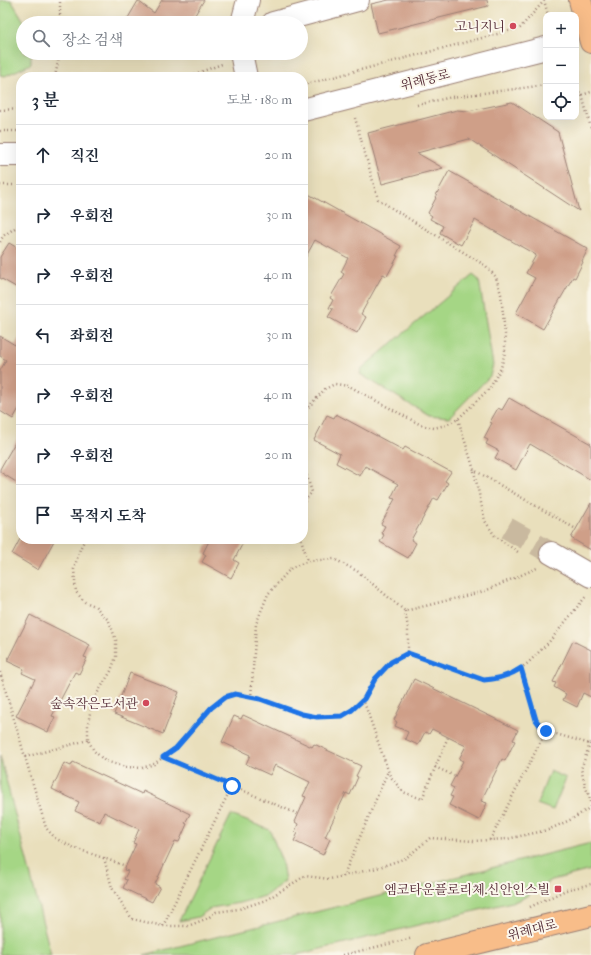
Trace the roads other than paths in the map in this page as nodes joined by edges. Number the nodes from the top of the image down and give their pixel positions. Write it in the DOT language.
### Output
graph roads {
  1 [pos="248,0"];
  2 [pos="358,0"];
  3 [pos="580,0"];
  4 [pos="244,16"];
  5 [pos="299,16"];
  6 [pos="587,39"];
  7 [pos="543,49"];
  8 [pos="308,110"];
  9 [pos="0,155"];
  10 [pos="16,155"];
  11 [pos="544,561"];
  12 [pos="591,576"];
  13 [pos="591,915"];
  14 [pos="427,955"];
  1 -- 4 [label="street"];
  2 -- 5 [label="street"];
  3 -- 6 [label="main road"];
  7 -- 8 [label="street, 위례동로"];
  9 -- 10 [label="street"];
  11 -- 12 [label="street"];
  13 -- 14 [label="main road, 위례대로"];
}
